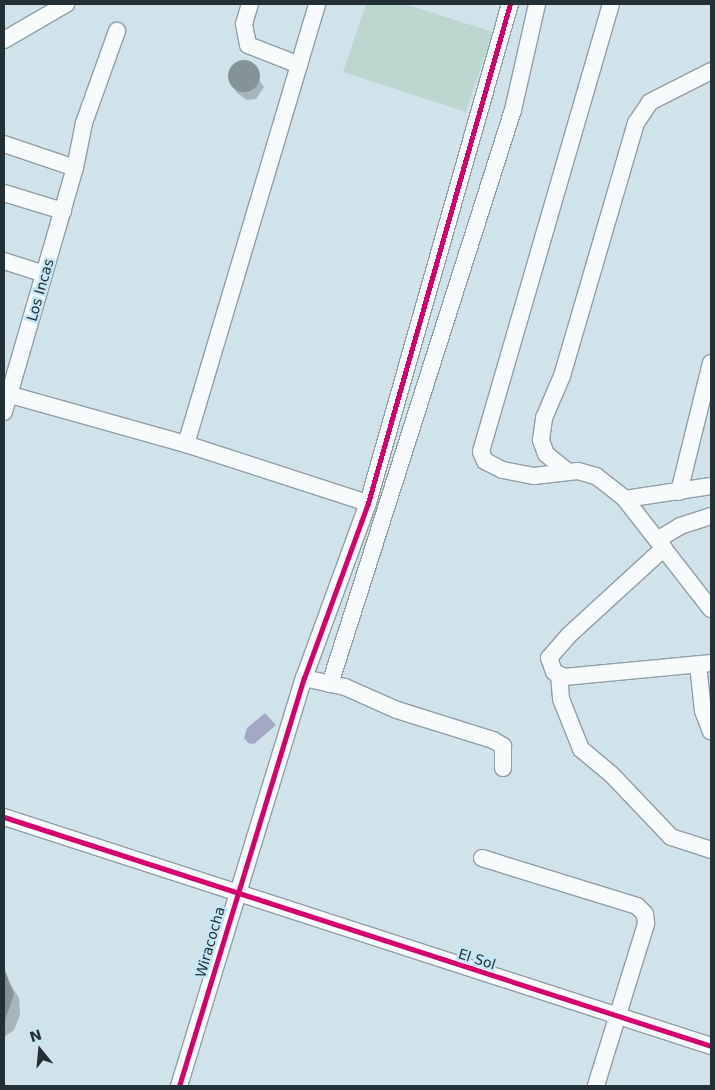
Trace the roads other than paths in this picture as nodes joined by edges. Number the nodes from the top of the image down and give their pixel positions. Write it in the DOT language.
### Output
graph roads {
  1 [pos="66,4"];
  2 [pos="250,4"];
  3 [pos="317,4"];
  4 [pos="510,4"];
  5 [pos="537,4"];
  6 [pos="611,4"];
  7 [pos="117,31"];
  8 [pos="4,40"];
  9 [pos="299,65"];
  10 [pos="711,71"];
  11 [pos="4,144"];
  12 [pos="75,168"];
  13 [pos="4,194"];
  14 [pos="63,211"];
  15 [pos="4,261"];
  16 [pos="44,274"];
  17 [pos="711,363"];
  18 [pos="6,394"];
  19 [pos="4,412"];
  20 [pos="186,444"];
  21 [pos="567,471"];
  22 [pos="711,486"];
  23 [pos="679,492"];
  24 [pos="624,499"];
  25 [pos="368,503"];
  26 [pos="711,516"];
  27 [pos="661,544"];
  28 [pos="711,609"];
  29 [pos="705,664"];
  30 [pos="558,674"];
  31 [pos="304,678"];
  32 [pos="330,684"];
  33 [pos="711,732"];
  34 [pos="503,768"];
  35 [pos="4,817"];
  36 [pos="711,850"];
  37 [pos="482,858"];
  38 [pos="236,894"];
  39 [pos="617,1015"];
  40 [pos="711,1046"];
  41 [pos="179,1086"];
  42 [pos="596,1086"];
  1 -- 8 [label="street"];
  2 -- 9 [label="street"];
  3 -- 9 [label="street"];
  4 -- 25 [label="street"];
  5 -- 32 [label="street"];
  6 -- 21 [label="street"];
  7 -- 12 [label="street, Los Incas"];
  9 -- 20 [label="street"];
  10 -- 21 [label="street"];
  11 -- 12 [label="street"];
  12 -- 14 [label="street, Los Incas"];
  13 -- 14 [label="street"];
  14 -- 16 [label="street, Los Incas"];
  15 -- 16 [label="street"];
  16 -- 18 [label="street, Los Incas"];
  17 -- 23 [label="street"];
  18 -- 19 [label="street, Los Incas"];
  18 -- 20 [label="street"];
  20 -- 25 [label="street"];
  21 -- 24 [label="street"];
  22 -- 23 [label="street"];
  23 -- 24 [label="street"];
  24 -- 27 [label="street"];
  25 -- 31 [label="street"];
  26 -- 27 [label="street"];
  27 -- 28 [label="street"];
  27 -- 30 [label="street"];
  29 -- 30 [label="street"];
  29 -- 33 [label="street"];
  30 -- 36 [label="street"];
  31 -- 32 [label="street"];
  31 -- 38 [label="street"];
  32 -- 34 [label="street"];
  35 -- 38 [label="street, Wiracocha"];
  37 -- 39 [label="street"];
  38 -- 39 [label="street, El Sol"];
  38 -- 41 [label="street, Wiracocha"];
  39 -- 40 [label="street, El Sol"];
  39 -- 42 [label="street"];
}
